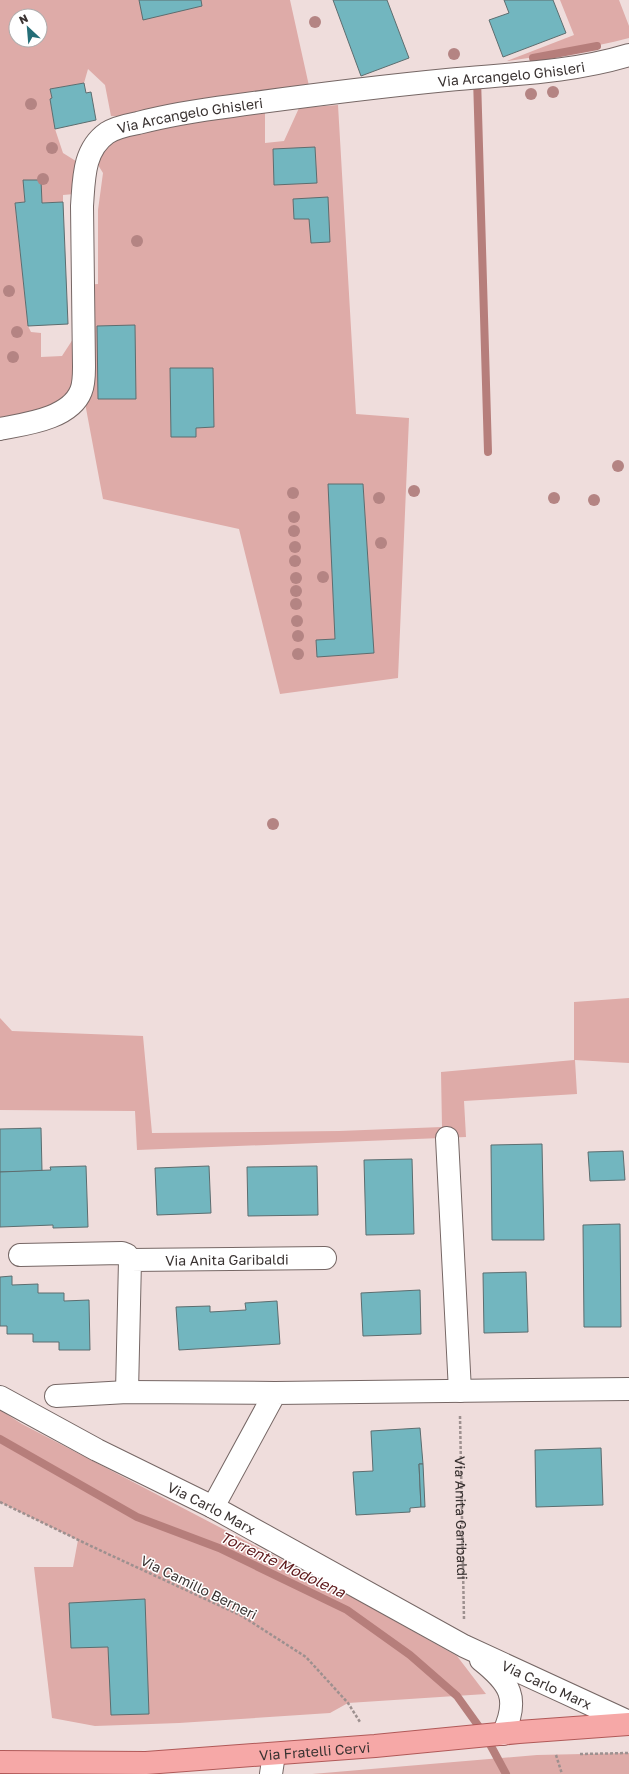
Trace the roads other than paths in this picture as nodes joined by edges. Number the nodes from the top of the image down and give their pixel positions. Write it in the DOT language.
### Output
graph roads {
  1 [pos="629,55"];
  2 [pos="0,429"];
  3 [pos="447,1138"];
  4 [pos="20,1254"];
  5 [pos="325,1258"];
  6 [pos="130,1260"];
  7 [pos="629,1389"];
  8 [pos="460,1391"];
  9 [pos="127,1392"];
  10 [pos="275,1393"];
  11 [pos="56,1396"];
  12 [pos="0,1397"];
  13 [pos="213,1507"];
  14 [pos="464,1646"];
  15 [pos="629,1723"];
  16 [pos="511,1733"];
  17 [pos="0,1762"];
  18 [pos="272,1764"];
  1 -- 2 [label="street, Via Arcangelo Ghisleri"];
  3 -- 8 [label="street"];
  4 -- 6 [label="street, Via Anita Garibaldi"];
  5 -- 6 [label="street, Via Anita Garibaldi"];
  6 -- 9 [label="street"];
  7 -- 8 [label="street"];
  8 -- 10 [label="street"];
  9 -- 10 [label="street"];
  9 -- 11 [label="street"];
  10 -- 13 [label="street"];
  12 -- 13 [label="street, Via Carlo Marx"];
  13 -- 14 [label="street, Via Carlo Marx"];
  14 -- 15 [label="street, Via Carlo Marx"];
  14 -- 16 [label="street, Via Carlo Marx"];
  15 -- 16 [label="main road, Via Fratelli Cervi"];
  16 -- 18 [label="main road, Via Fratelli Cervi"];
  17 -- 18 [label="main road, Via Fratelli Cervi"];
}
